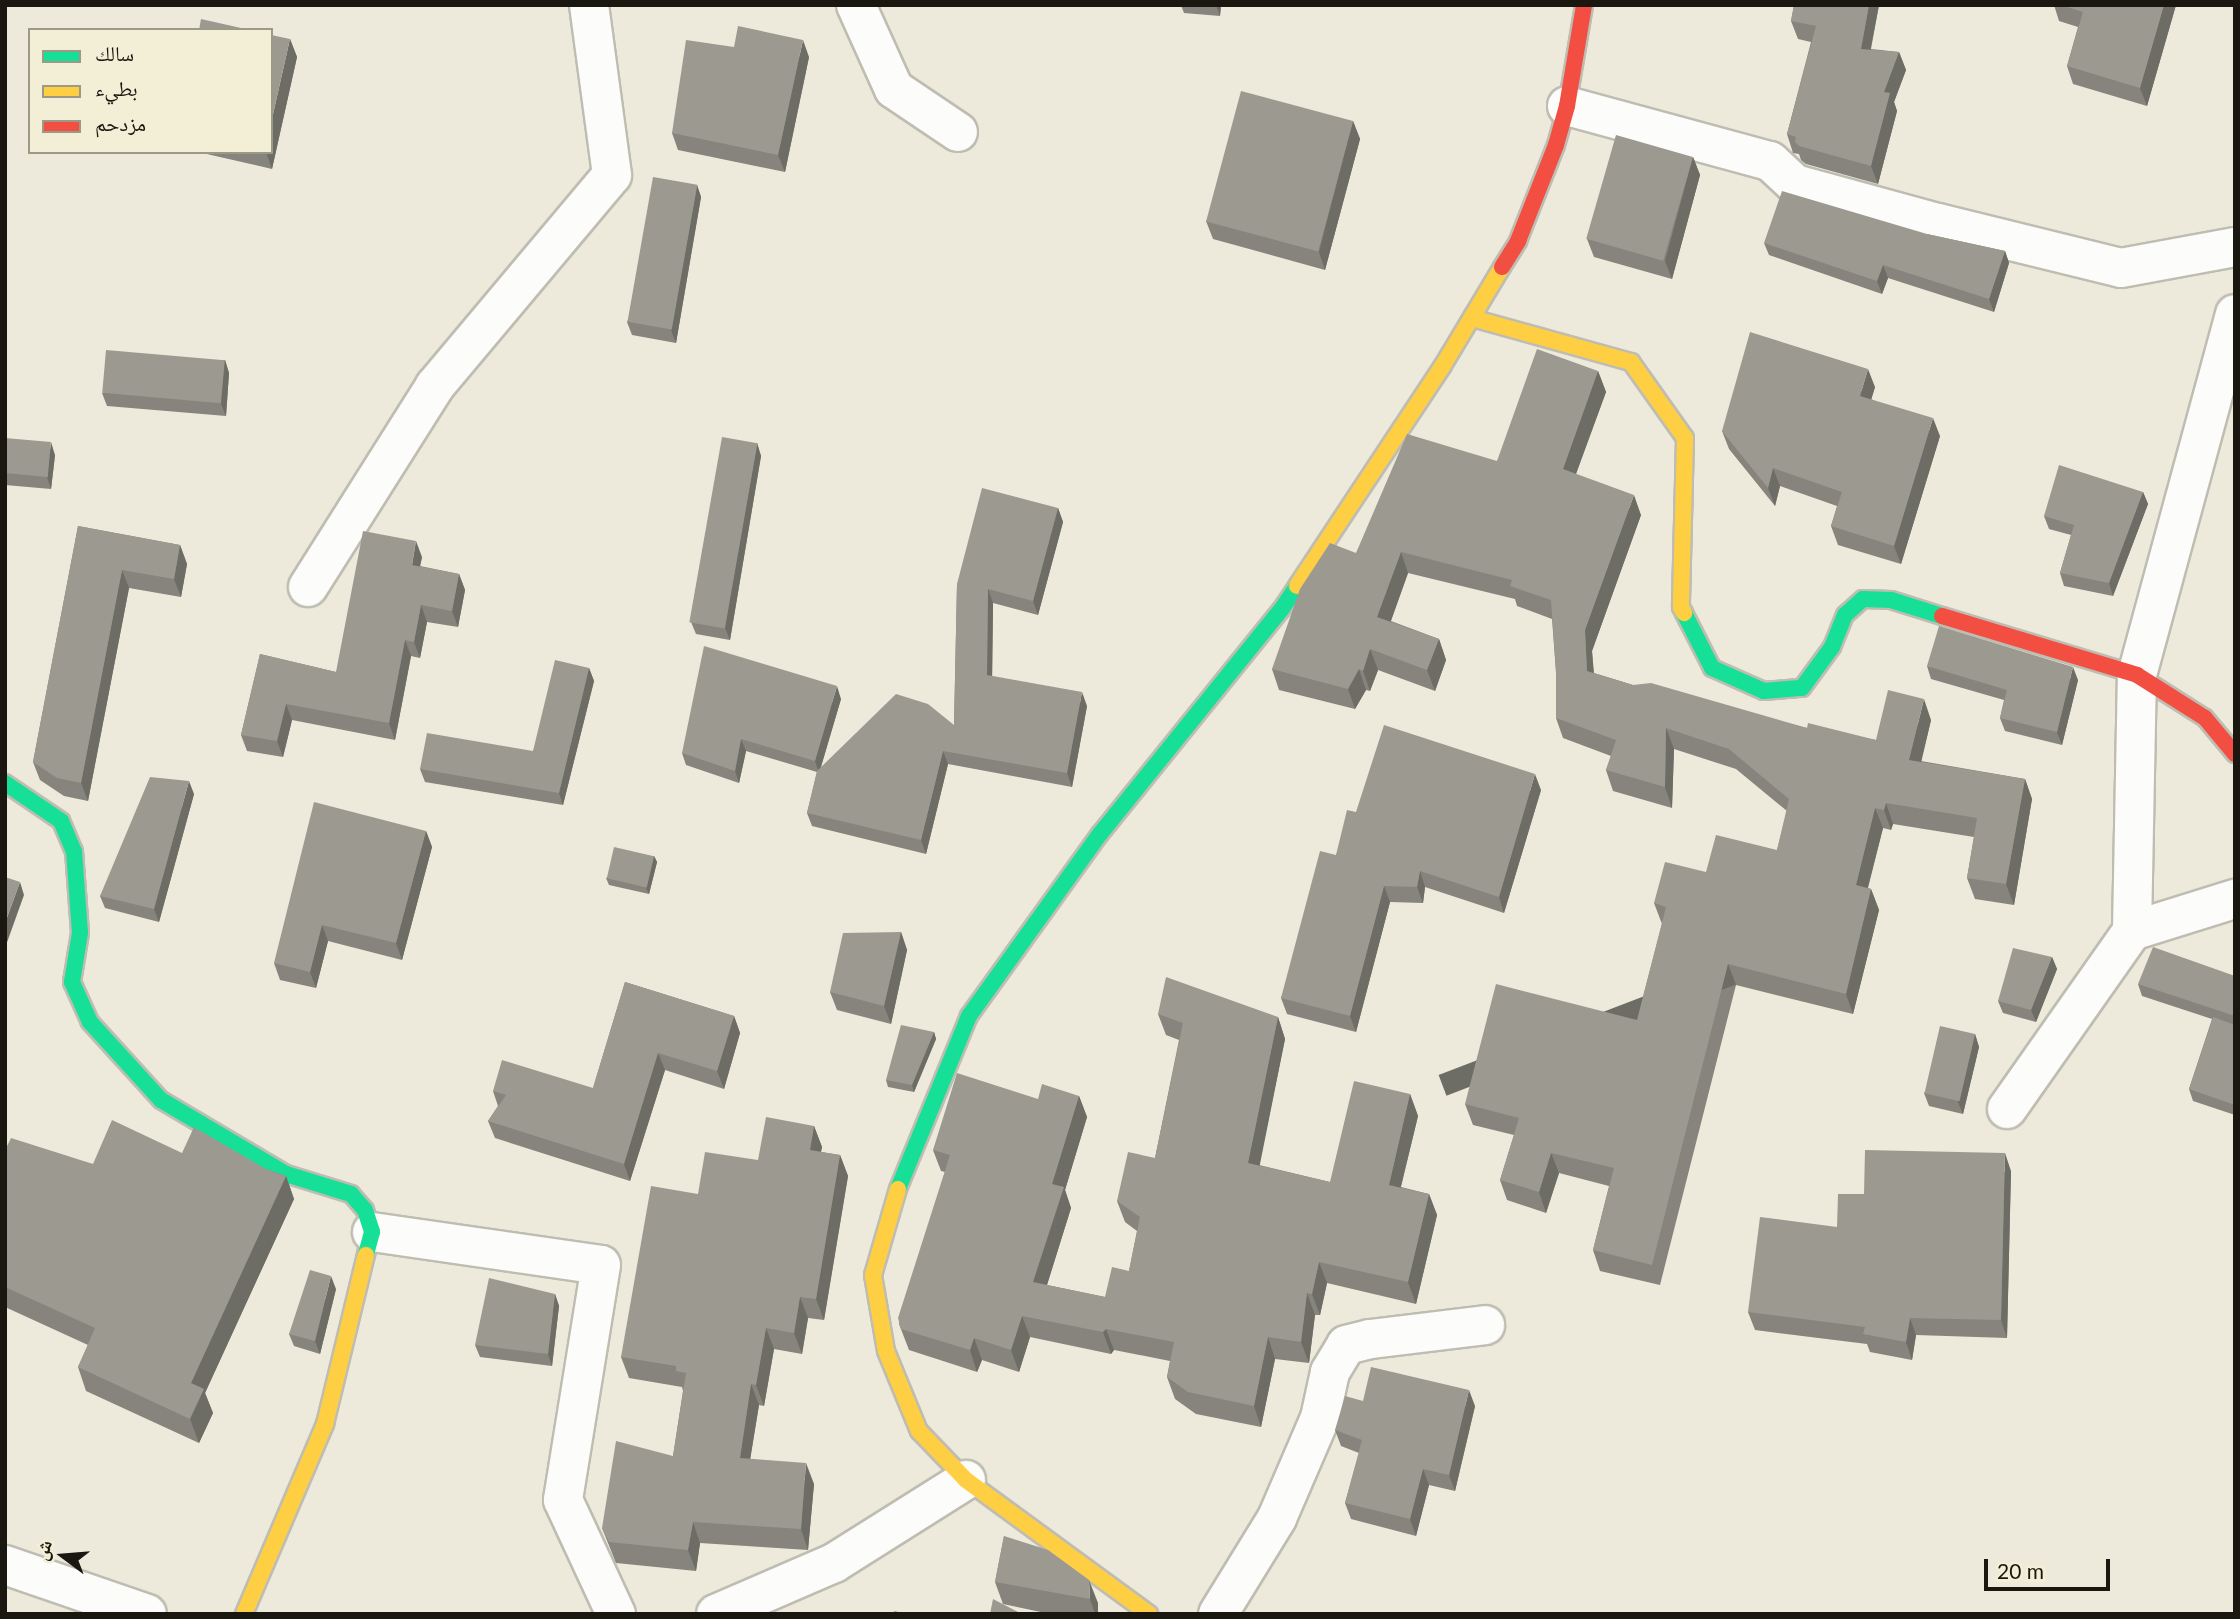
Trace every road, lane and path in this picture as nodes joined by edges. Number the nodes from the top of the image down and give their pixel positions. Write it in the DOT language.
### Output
graph roads {
  1 [pos="589,5"];
  2 [pos="856,5"];
  3 [pos="1584,5"];
  4 [pos="1567,106"];
  5 [pos="958,132"];
  6 [pos="2235,247"];
  7 [pos="2235,314"];
  8 [pos="1472,318"];
  9 [pos="308,587"];
  10 [pos="2137,675"];
  11 [pos="2235,754"];
  12 [pos="5,783"];
  13 [pos="2235,899"];
  14 [pos="2132,931"];
  15 [pos="2007,1109"];
  16 [pos="372,1232"];
  17 [pos="1485,1325"];
  18 [pos="966,1480"];
  19 [pos="5,1565"];
  20 [pos="147,1614"];
  21 [pos="244,1614"];
  22 [pos="616,1614"];
  23 [pos="716,1614"];
  24 [pos="1149,1614"];
  25 [pos="1218,1614"];
  1 -- 9 [label="street"];
  2 -- 5 [label="street"];
  3 -- 4 [label="street"];
  4 -- 6 [label="street"];
  4 -- 8 [label="street"];
  7 -- 10 [label="street"];
  8 -- 10 [label="street"];
  8 -- 18 [label="street"];
  10 -- 11 [label="street"];
  10 -- 14 [label="street"];
  12 -- 16 [label="street"];
  13 -- 14 [label="street"];
  14 -- 15 [label="street"];
  16 -- 21 [label="street"];
  16 -- 22 [label="street"];
  17 -- 25 [label="street"];
  18 -- 23 [label="street"];
  18 -- 24 [label="street"];
  19 -- 20 [label="street"];
}
